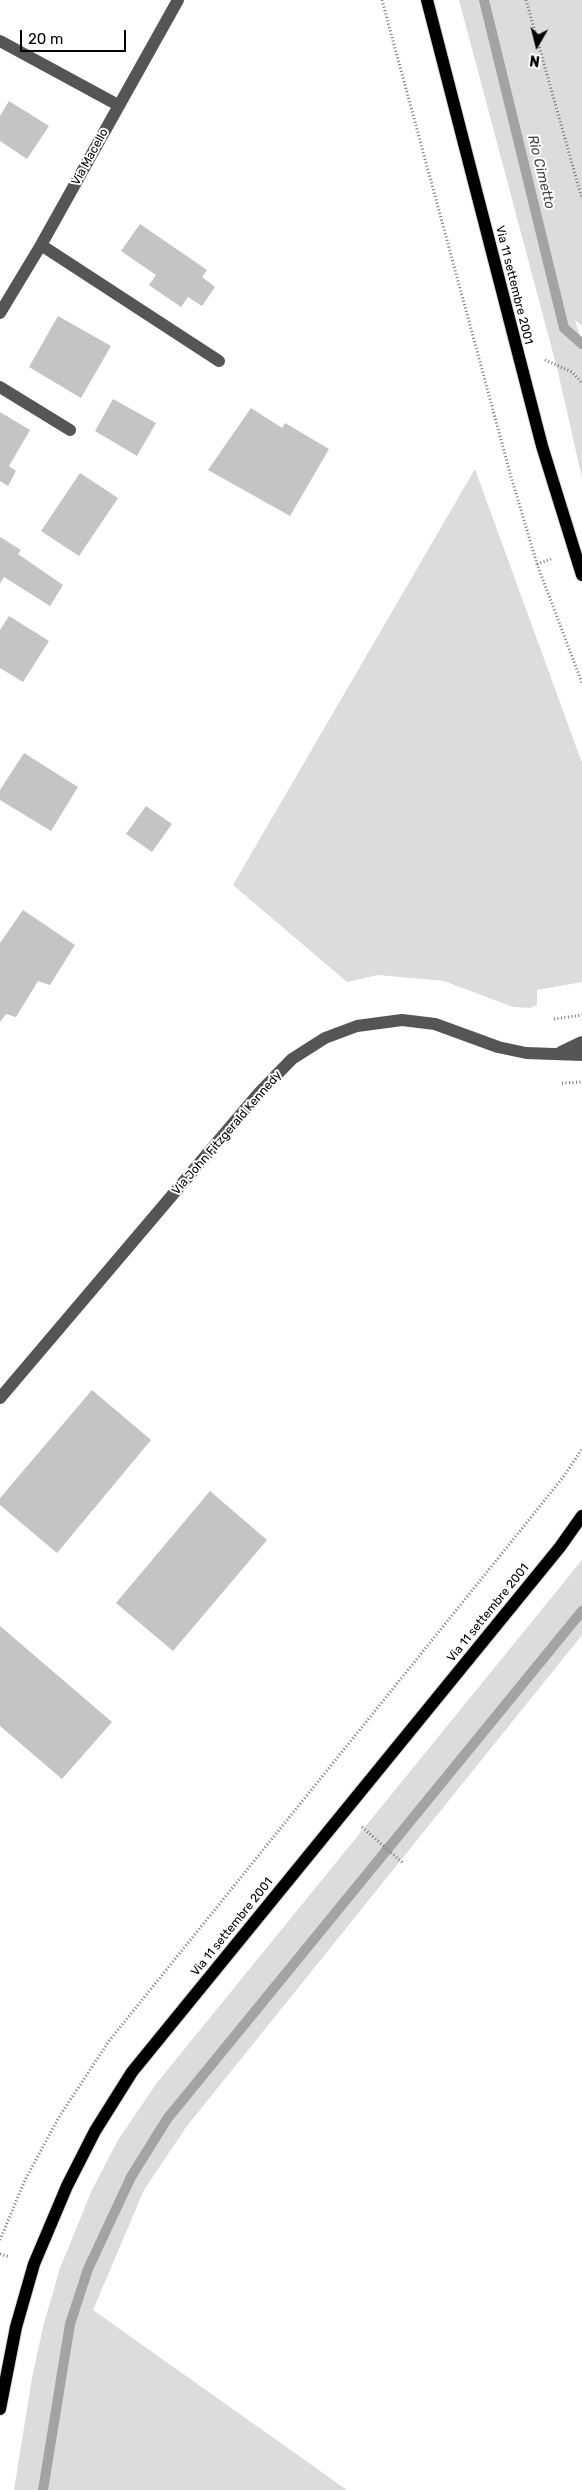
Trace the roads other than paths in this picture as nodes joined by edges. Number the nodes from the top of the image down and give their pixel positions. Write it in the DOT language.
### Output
graph roads {
  1 [pos="178,0"];
  2 [pos="427,0"];
  3 [pos="0,41"];
  4 [pos="118,105"];
  5 [pos="41,245"];
  6 [pos="0,313"];
  7 [pos="219,361"];
  8 [pos="0,387"];
  9 [pos="70,430"];
  10 [pos="582,575"];
  11 [pos="582,1042"];
  12 [pos="558,1053"];
  13 [pos="582,1055"];
  14 [pos="0,1398"];
  15 [pos="582,1516"];
  16 [pos="0,2408"];
  1 -- 4 [label="street, Via Macello"];
  2 -- 10 [label="main road, Via 11 settembre 2001"];
  3 -- 4 [label="street"];
  4 -- 5 [label="street, Via Macello"];
  5 -- 6 [label="street, Via Macello"];
  5 -- 7 [label="street"];
  8 -- 9 [label="street"];
  11 -- 12 [label="street, Via John Fitzgerald Kennedy"];
  12 -- 13 [label="street, Via John Fitzgerald Kennedy"];
  12 -- 14 [label="street, Via John Fitzgerald Kennedy"];
  15 -- 16 [label="main road, Via 11 settembre 2001"];
}
